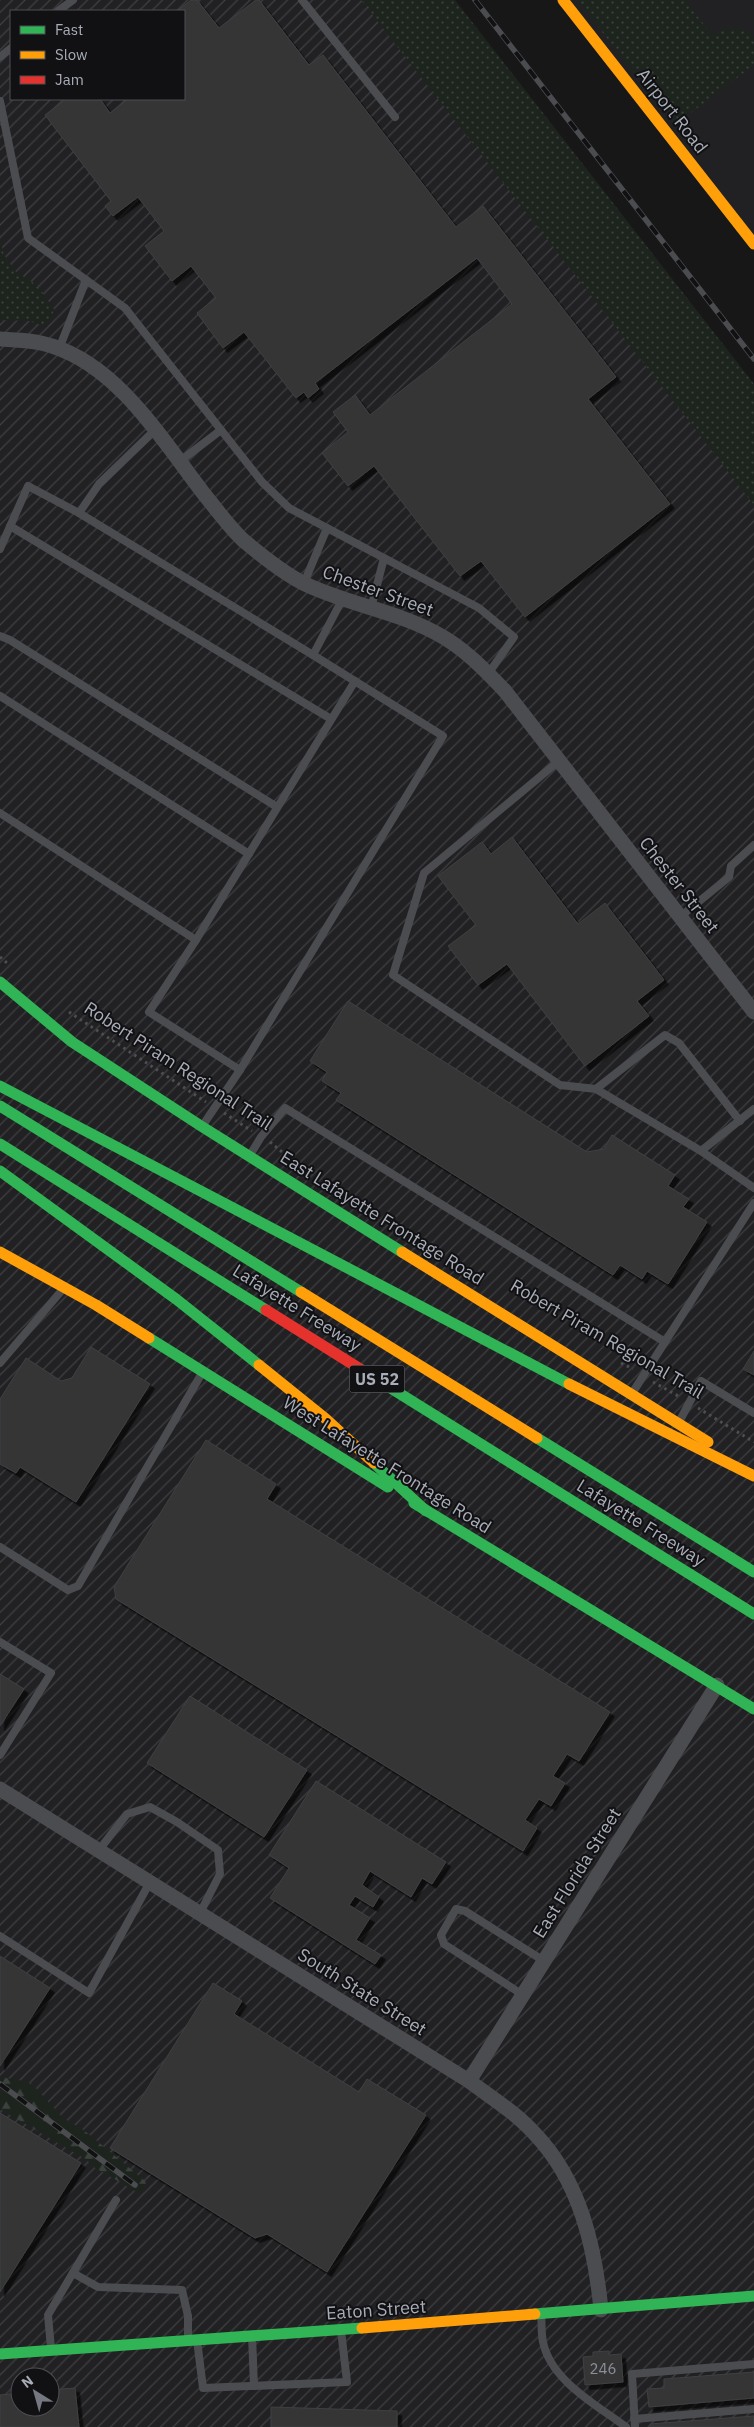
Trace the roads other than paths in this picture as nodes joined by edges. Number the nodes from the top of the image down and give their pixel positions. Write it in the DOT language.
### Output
graph roads {
  1 [pos="73,0"];
  2 [pos="302,0"];
  3 [pos="563,0"];
  4 [pos="59,10"];
  5 [pos="10,49"];
  6 [pos="0,57"];
  7 [pos="0,102"];
  8 [pos="395,117"];
  9 [pos="754,244"];
  10 [pos="86,280"];
  11 [pos="0,339"];
  12 [pos="60,349"];
  13 [pos="155,430"];
  14 [pos="221,430"];
  15 [pos="179,462"];
  16 [pos="79,513"];
  17 [pos="10,526"];
  18 [pos="327,528"];
  19 [pos="0,549"];
  20 [pos="384,558"];
  21 [pos="304,583"];
  22 [pos="343,598"];
  23 [pos="371,608"];
  24 [pos="0,636"];
  25 [pos="313,655"];
  26 [pos="488,674"];
  27 [pos="354,681"];
  28 [pos="0,696"];
  29 [pos="331,719"];
  30 [pos="559,761"];
  31 [pos="277,807"];
  32 [pos="0,813"];
  33 [pos="754,845"];
  34 [pos="249,854"];
  35 [pos="680,917"];
  36 [pos="196,940"];
  37 [pos="0,982"];
  38 [pos="754,1012"];
  39 [pos="240,1070"];
  40 [pos="0,1086"];
  41 [pos="596,1089"];
  42 [pos="0,1106"];
  43 [pos="754,1109"];
  44 [pos="740,1121"];
  45 [pos="201,1126"];
  46 [pos="0,1144"];
  47 [pos="701,1151"];
  48 [pos="250,1156"];
  49 [pos="0,1171"];
  50 [pos="754,1188"];
  51 [pos="754,1203"];
  52 [pos="4,1257"];
  53 [pos="65,1287"];
  54 [pos="665,1342"];
  55 [pos="0,1363"];
  56 [pos="203,1372"];
  57 [pos="632,1394"];
  58 [pos="622,1411"];
  59 [pos="754,1414"];
  60 [pos="678,1423"];
  61 [pos="754,1471"];
  62 [pos="754,1476"];
  63 [pos="426,1511"];
  64 [pos="0,1547"];
  65 [pos="754,1572"];
  66 [pos="754,1614"];
  67 [pos="0,1642"];
  68 [pos="717,1685"];
  69 [pos="754,1708"];
  70 [pos="0,1755"];
  71 [pos="0,1789"];
  72 [pos="99,1850"];
  73 [pos="150,1882"];
  74 [pos="200,1913"];
  75 [pos="0,1936"];
  76 [pos="544,1961"];
  77 [pos="523,1995"];
  78 [pos="469,2081"];
  79 [pos="116,2200"];
  80 [pos="73,2273"];
  81 [pos="754,2296"];
  82 [pos="601,2310"];
  83 [pos="541,2314"];
  84 [pos="341,2330"];
  85 [pos="252,2336"];
  86 [pos="192,2340"];
  87 [pos="51,2350"];
  88 [pos="0,2354"];
  89 [pos="754,2364"];
  90 [pos="254,2386"];
  91 [pos="754,2409"];
  92 [pos="635,2423"];
  93 [pos="626,2427"];
  1 -- 4 [label="lane"];
  2 -- 8 [label="lane"];
  3 -- 9 [label="main road, Airport Road"];
  5 -- 6 [label="lane"];
  7 -- 10 [label="lane"];
  10 -- 12 [label="lane"];
  10 -- 14 [label="lane"];
  11 -- 12 [label="street, Chester Street"];
  12 -- 13 [label="street, Chester Street"];
  13 -- 15 [label="street, Chester Street"];
  13 -- 16 [label="lane"];
  14 -- 15 [label="lane"];
  14 -- 18 [label="lane"];
  15 -- 21 [label="street, Chester Street"];
  16 -- 17 [label="lane"];
  16 -- 25 [label="lane"];
  17 -- 19 [label="lane"];
  17 -- 29 [label="lane"];
  18 -- 20 [label="lane"];
  18 -- 21 [label="lane"];
  20 -- 23 [label="lane"];
  20 -- 26 [label="lane"];
  21 -- 22 [label="street, Chester Street"];
  22 -- 23 [label="street, Chester Street"];
  22 -- 25 [label="lane"];
  23 -- 26 [label="street, Chester Street"];
  24 -- 31 [label="lane"];
  25 -- 27 [label="lane"];
  26 -- 30 [label="street, Chester Street"];
  27 -- 29 [label="lane"];
  27 -- 39 [label="lane"];
  28 -- 34 [label="lane"];
  29 -- 31 [label="lane"];
  30 -- 35 [label="street, Chester Street"];
  30 -- 41 [label="lane"];
  31 -- 34 [label="lane"];
  32 -- 36 [label="lane"];
  33 -- 35 [label="lane"];
  34 -- 36 [label="lane"];
  35 -- 38 [label="street, Chester Street"];
  36 -- 39 [label="lane"];
  37 -- 45 [label="main road, East Lafayette Frontage Road"];
  39 -- 45 [label="lane"];
  40 -- 58 [label="main road"];
  41 -- 44 [label="lane"];
  41 -- 47 [label="lane"];
  42 -- 65 [label="main road, Lafayette Freeway / US 52"];
  43 -- 44 [label="lane"];
  44 -- 47 [label="lane"];
  45 -- 48 [label="main road, East Lafayette Frontage Road"];
  46 -- 66 [label="main road, Lafayette Freeway / US 52"];
  47 -- 50 [label="lane"];
  48 -- 54 [label="lane"];
  48 -- 57 [label="main road, East Lafayette Frontage Road"];
  49 -- 63 [label="main road"];
  51 -- 54 [label="lane"];
  52 -- 53 [label="main road, West Lafayette Frontage Road"];
  53 -- 55 [label="lane"];
  53 -- 56 [label="main road, West Lafayette Frontage Road"];
  54 -- 57 [label="lane"];
  56 -- 63 [label="main road, West Lafayette Frontage Road"];
  56 -- 64 [label="lane"];
  57 -- 58 [label="lane"];
  57 -- 60 [label="main road, East Lafayette Frontage Road"];
  58 -- 62 [label="main road"];
  59 -- 60 [label="lane"];
  60 -- 61 [label="main road, East Lafayette Frontage Road"];
  63 -- 68 [label="main road, West Lafayette Frontage Road"];
  67 -- 70 [label="lane"];
  68 -- 69 [label="main road, West Lafayette Frontage Road"];
  68 -- 76 [label="street, East Florida Street"];
  71 -- 72 [label="street, South State Street"];
  72 -- 73 [label="street, South State Street"];
  72 -- 74 [label="lane"];
  73 -- 74 [label="street, South State Street"];
  73 -- 75 [label="lane"];
  74 -- 78 [label="street, South State Street"];
  76 -- 77 [label="street, East Florida Street"];
  76 -- 77 [label="lane"];
  77 -- 78 [label="street, East Florida Street"];
  78 -- 82 [label="street, South State Street"];
  79 -- 80 [label="lane"];
  80 -- 86 [label="lane"];
  80 -- 87 [label="lane"];
  81 -- 82 [label="main road, Eaton Street"];
  82 -- 83 [label="main road, Eaton Street"];
  83 -- 84 [label="main road, Eaton Street"];
  83 -- 93 [label="lane"];
  84 -- 85 [label="main road, Eaton Street"];
  84 -- 90 [label="lane"];
  85 -- 86 [label="main road, Eaton Street"];
  85 -- 90 [label="lane"];
  86 -- 87 [label="main road, Eaton Street"];
  86 -- 90 [label="lane"];
  87 -- 88 [label="main road, Eaton Street"];
  89 -- 92 [label="lane"];
  91 -- 92 [label="lane"];
}
